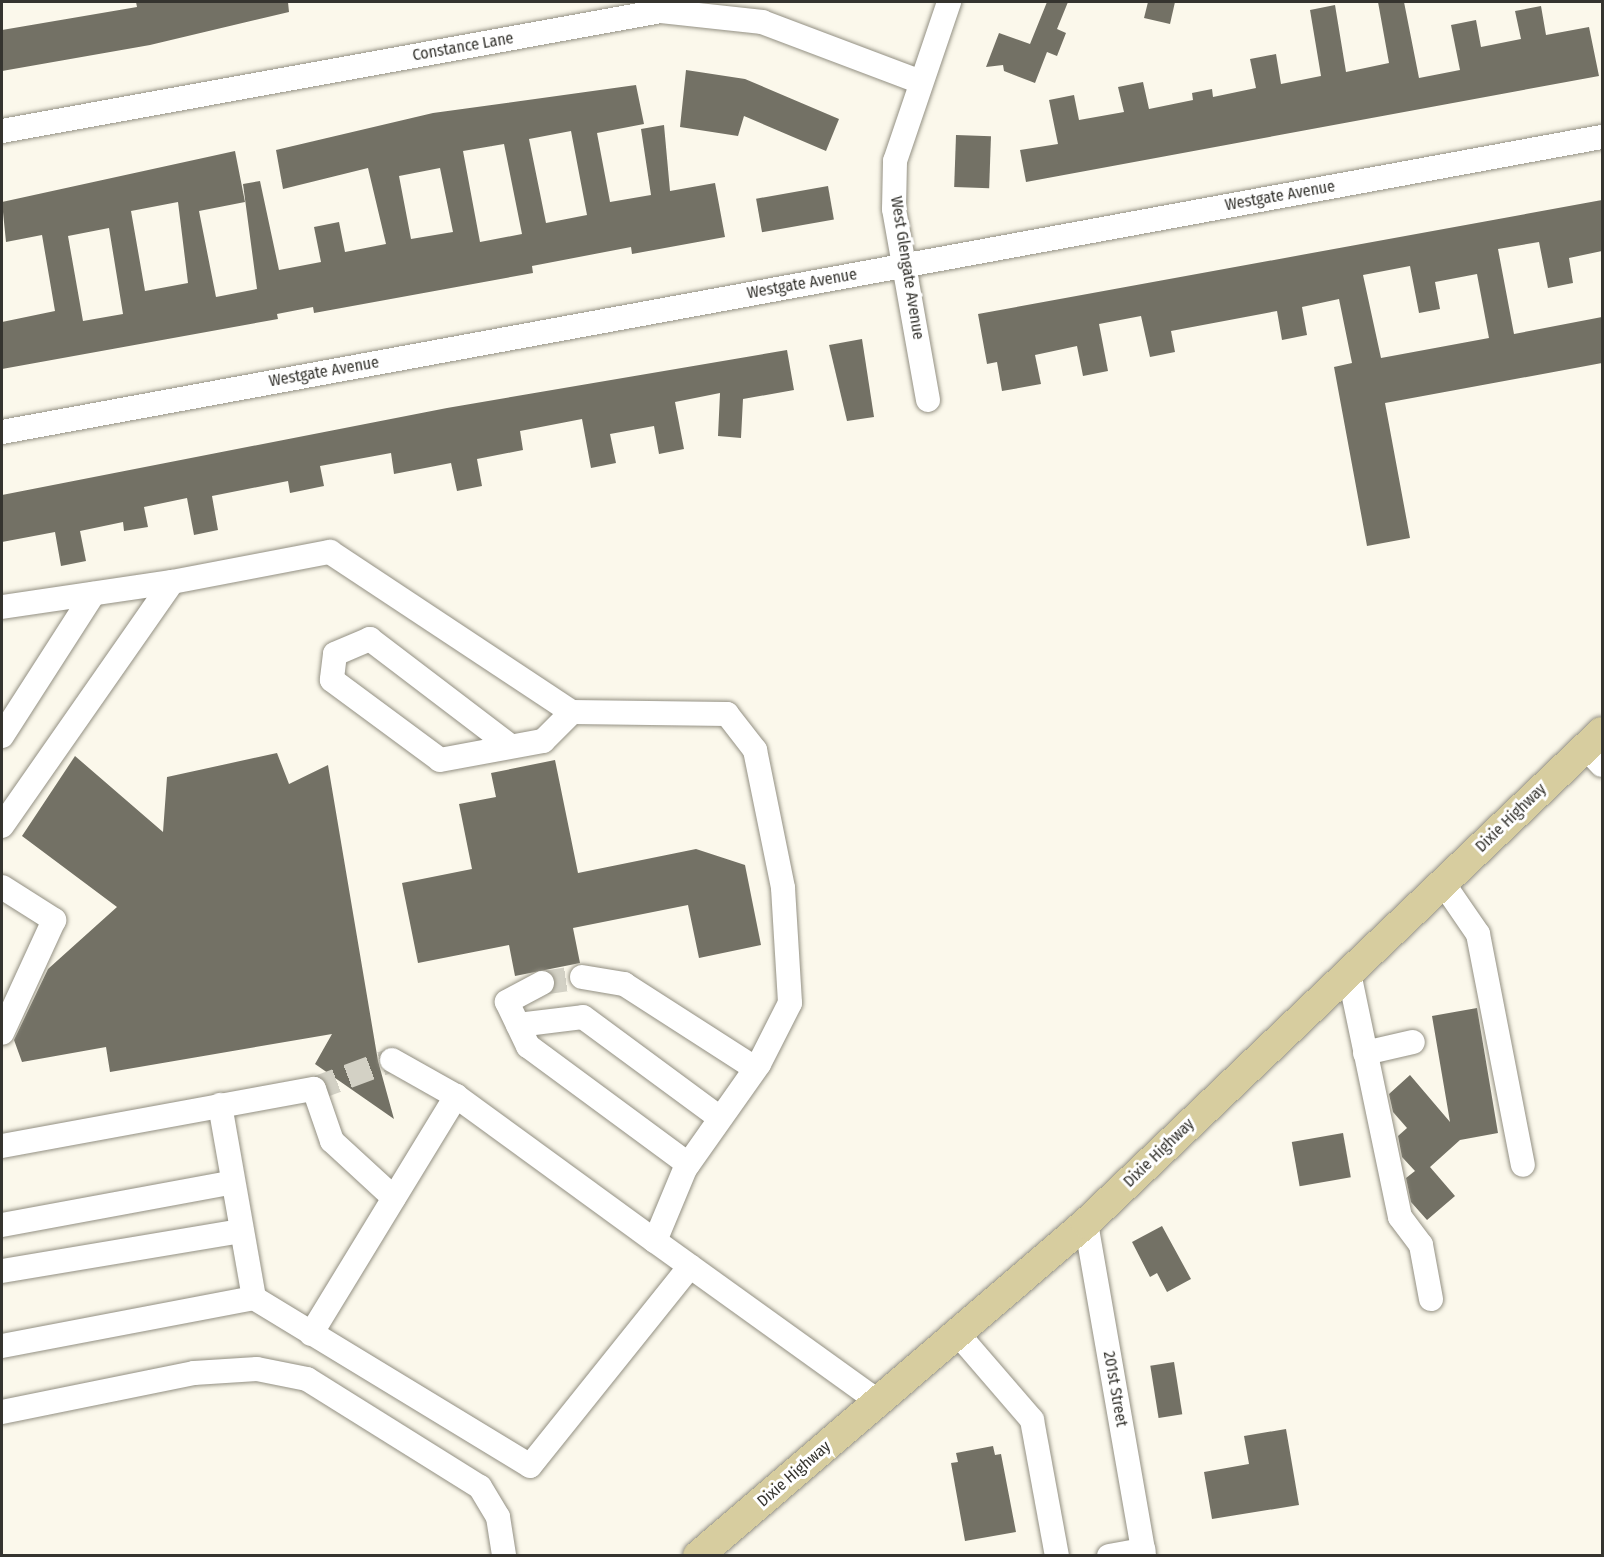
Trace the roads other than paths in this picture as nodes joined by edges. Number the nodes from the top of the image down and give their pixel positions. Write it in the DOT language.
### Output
graph roads {
  1 [pos="949,2"];
  2 [pos="918,81"];
  3 [pos="2,132"];
  4 [pos="1602,137"];
  5 [pos="905,265"];
  6 [pos="928,400"];
  7 [pos="2,432"];
  8 [pos="172,582"];
  9 [pos="93,594"];
  10 [pos="2,607"];
  11 [pos="572,712"];
  12 [pos="2,736"];
  13 [pos="509,745"];
  14 [pos="1597,748"];
  15 [pos="2,826"];
  16 [pos="1443,883"];
  17 [pos="8,897"];
  18 [pos="1349,973"];
  19 [pos="582,977"];
  20 [pos="542,983"];
  21 [pos="518,1025"];
  22 [pos="2,1033"];
  23 [pos="1413,1042"];
  24 [pos="1365,1053"];
  25 [pos="392,1060"];
  26 [pos="756,1068"];
  27 [pos="456,1096"];
  28 [pos="220,1105"];
  29 [pos="720,1118"];
  30 [pos="2,1146"];
  31 [pos="688,1164"];
  32 [pos="1523,1165"];
  33 [pos="233,1182"];
  34 [pos="394,1198"];
  35 [pos="1086,1222"];
  36 [pos="2,1225"];
  37 [pos="242,1231"];
  38 [pos="655,1241"];
  39 [pos="690,1266"];
  40 [pos="2,1271"];
  41 [pos="254,1298"];
  42 [pos="1431,1299"];
  43 [pos="957,1333"];
  44 [pos="311,1334"];
  45 [pos="2,1346"];
  46 [pos="878,1401"];
  47 [pos="2,1412"];
  48 [pos="1144,1553"];
  49 [pos="504,1556"];
  50 [pos="698,1556"];
  51 [pos="1057,1556"];
  52 [pos="1109,1556"];
  1 -- 2 [label="street, West Glengate Avenue"];
  2 -- 3 [label="street, Constance Lane"];
  2 -- 5 [label="street, West Glengate Avenue"];
  4 -- 5 [label="street, Westgate Avenue"];
  5 -- 6 [label="street, West Glengate Avenue"];
  5 -- 7 [label="street, Westgate Avenue"];
  8 -- 9 [label="street"];
  8 -- 11 [label="street"];
  8 -- 15 [label="street"];
  9 -- 10 [label="street"];
  9 -- 12 [label="street"];
  11 -- 13 [label="street"];
  11 -- 26 [label="street"];
  13 -- 13 [label="street"];
  14 -- 16 [label="main road, Dixie Highway"];
  16 -- 18 [label="main road, Dixie Highway"];
  16 -- 32 [label="street"];
  17 -- 22 [label="street"];
  18 -- 24 [label="street"];
  18 -- 35 [label="main road, Dixie Highway"];
  19 -- 26 [label="street"];
  20 -- 21 [label="street"];
  21 -- 29 [label="street"];
  21 -- 31 [label="street"];
  23 -- 24 [label="street"];
  24 -- 42 [label="street"];
  25 -- 27 [label="street"];
  26 -- 29 [label="street"];
  27 -- 34 [label="street"];
  27 -- 38 [label="street"];
  28 -- 30 [label="street"];
  28 -- 33 [label="street"];
  28 -- 34 [label="street"];
  29 -- 31 [label="street"];
  31 -- 38 [label="street"];
  33 -- 36 [label="street"];
  33 -- 37 [label="street"];
  34 -- 44 [label="street"];
  35 -- 43 [label="main road, Dixie Highway"];
  35 -- 48 [label="street, 201st Street"];
  37 -- 40 [label="street"];
  37 -- 41 [label="street"];
  38 -- 39 [label="street"];
  39 -- 44 [label="street"];
  39 -- 46 [label="street"];
  41 -- 44 [label="street"];
  41 -- 45 [label="street"];
  43 -- 46 [label="main road, Dixie Highway"];
  43 -- 51 [label="street"];
  46 -- 50 [label="main road, Dixie Highway"];
  47 -- 49 [label="street"];
  48 -- 52 [label="street"];
}
